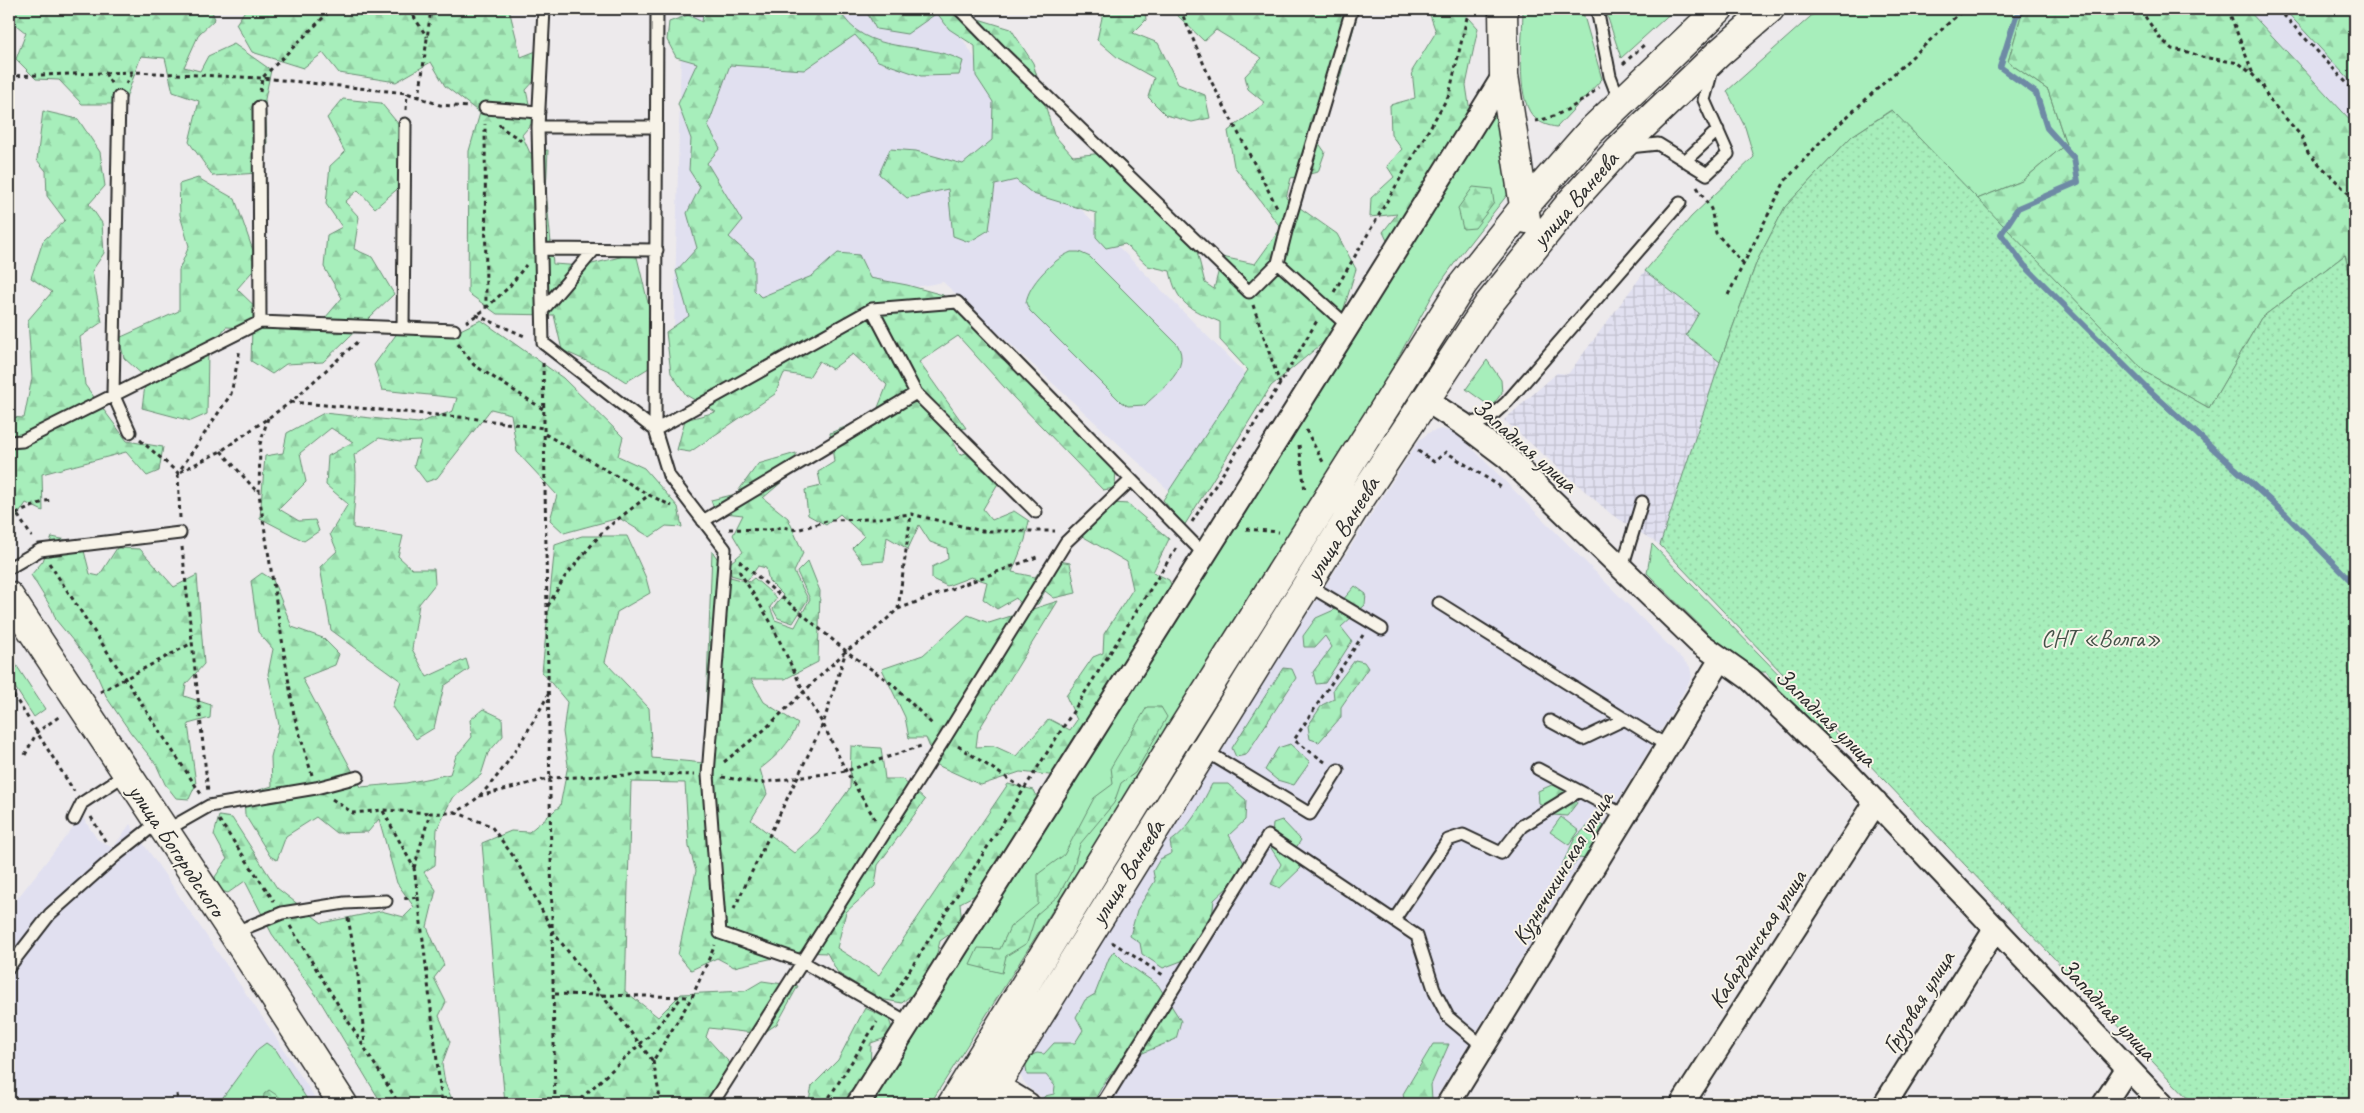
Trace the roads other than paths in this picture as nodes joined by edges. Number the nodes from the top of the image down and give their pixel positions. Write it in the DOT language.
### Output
graph roads {
  1 [pos="544,9"];
  2 [pos="657,9"];
  3 [pos="958,9"];
  4 [pos="1352,9"];
  5 [pos="1503,9"];
  6 [pos="1597,9"];
  7 [pos="1719,9"];
  8 [pos="1770,9"];
  9 [pos="1718,54"];
  10 [pos="1504,75"];
  11 [pos="119,97"];
  12 [pos="1620,102"];
  13 [pos="259,108"];
  14 [pos="485,108"];
  15 [pos="540,112"];
  16 [pos="405,124"];
  17 [pos="656,126"];
  18 [pos="538,127"];
  19 [pos="1718,130"];
  20 [pos="1619,149"];
  21 [pos="1685,161"];
  22 [pos="1680,203"];
  23 [pos="1524,207"];
  24 [pos="541,249"];
  25 [pos="594,250"];
  26 [pos="657,250"];
  27 [pos="1530,250"];
  28 [pos="1278,263"];
  29 [pos="872,309"];
  30 [pos="543,310"];
  31 [pos="260,322"];
  32 [pos="1349,327"];
  33 [pos="403,328"];
  34 [pos="454,330"];
  35 [pos="916,393"];
  36 [pos="113,394"];
  37 [pos="1424,399"];
  38 [pos="1463,424"];
  39 [pos="655,430"];
  40 [pos="130,432"];
  41 [pos="9,442"];
  42 [pos="1131,480"];
  43 [pos="1642,502"];
  44 [pos="1036,512"];
  45 [pos="703,521"];
  46 [pos="180,533"];
  47 [pos="1204,554"];
  48 [pos="9,568"];
  49 [pos="1622,568"];
  50 [pos="1308,585"];
  51 [pos="9,596"];
  52 [pos="1439,603"];
  53 [pos="1382,629"];
  54 [pos="1721,659"];
  55 [pos="1625,719"];
  56 [pos="1550,721"];
  57 [pos="1666,745"];
  58 [pos="1204,750"];
  59 [pos="1538,769"];
  60 [pos="1338,770"];
  61 [pos="126,774"];
  62 [pos="358,777"];
  63 [pos="1579,791"];
  64 [pos="1876,802"];
  65 [pos="1624,815"];
  66 [pos="74,819"];
  67 [pos="162,827"];
  68 [pos="386,900"];
  69 [pos="1394,920"];
  70 [pos="1996,928"];
  71 [pos="233,933"];
  72 [pos="801,961"];
  73 [pos="9,967"];
  74 [pos="909,1023"];
  75 [pos="1484,1047"];
  76 [pos="2127,1069"];
  77 [pos="990,1094"];
  78 [pos="343,1104"];
  79 [pos="712,1104"];
  80 [pos="858,1104"];
  81 [pos="952,1104"];
  82 [pos="1028,1104"];
  83 [pos="1102,1104"];
  84 [pos="1448,1104"];
  85 [pos="1682,1104"];
  86 [pos="1885,1104"];
  87 [pos="2104,1104"];
  88 [pos="2162,1104"];
  1 -- 15 [label="lane"];
  2 -- 17 [label="lane"];
  3 -- 28 [label="lane"];
  4 -- 28 [label="lane"];
  5 -- 10 [label="main road"];
  6 -- 12 [label="lane"];
  7 -- 12 [label="main road, улица Ванеева"];
  8 -- 9 [label="main road, улица Ванеева"];
  9 -- 19 [label="lane"];
  9 -- 20 [label="main road, улица Ванеева"];
  10 -- 23 [label="main road"];
  10 -- 32 [label="street"];
  11 -- 36 [label="lane"];
  12 -- 23 [label="main road, улица Ванеева"];
  13 -- 31 [label="lane"];
  14 -- 15 [label="lane"];
  15 -- 18 [label="lane"];
  16 -- 33 [label="lane"];
  17 -- 18 [label="lane"];
  17 -- 26 [label="lane"];
  18 -- 24 [label="lane"];
  19 -- 21 [label="lane"];
  19 -- 21 [label="lane"];
  20 -- 21 [label="lane"];
  20 -- 27 [label="main road, улица Ванеева"];
  22 -- 38 [label="lane"];
  23 -- 27 [label="main road"];
  23 -- 81 [label="main road, улица Ванеева"];
  24 -- 25 [label="lane"];
  24 -- 30 [label="lane"];
  25 -- 26 [label="lane"];
  25 -- 30 [label="lane"];
  26 -- 39 [label="lane"];
  27 -- 37 [label="main road, улица Ванеева"];
  28 -- 32 [label="lane"];
  29 -- 35 [label="lane"];
  29 -- 39 [label="lane"];
  29 -- 42 [label="lane"];
  30 -- 39 [label="lane"];
  31 -- 33 [label="lane"];
  31 -- 36 [label="lane"];
  32 -- 47 [label="street"];
  33 -- 34 [label="lane"];
  35 -- 44 [label="lane"];
  35 -- 45 [label="lane"];
  36 -- 40 [label="lane"];
  36 -- 41 [label="lane"];
  37 -- 38 [label="street, Западная улица"];
  37 -- 50 [label="main road, улица Ванеева"];
  38 -- 49 [label="street, Западная улица"];
  39 -- 45 [label="lane"];
  42 -- 47 [label="lane"];
  42 -- 72 [label="lane"];
  43 -- 49 [label="lane"];
  45 -- 72 [label="lane"];
  46 -- 48 [label="lane"];
  47 -- 74 [label="street"];
  49 -- 54 [label="street, Западная улица"];
  50 -- 53 [label="lane"];
  50 -- 58 [label="main road, улица Ванеева"];
  51 -- 61 [label="main road, улица Богородского"];
  52 -- 55 [label="lane"];
  54 -- 57 [label="street, Кузнечихинская улица"];
  54 -- 64 [label="street, Западная улица"];
  55 -- 56 [label="lane"];
  55 -- 57 [label="lane"];
  57 -- 65 [label="street, Кузнечихинская улица"];
  58 -- 60 [label="lane"];
  58 -- 77 [label="main road, улица Ванеева"];
  59 -- 63 [label="lane"];
  61 -- 66 [label="lane"];
  61 -- 67 [label="main road, улица Богородского"];
  62 -- 67 [label="lane"];
  63 -- 65 [label="lane"];
  63 -- 69 [label="lane"];
  64 -- 70 [label="street, Западная улица"];
  64 -- 85 [label="street, Кабардинская улица"];
  65 -- 75 [label="street, Кузнечихинская улица"];
  67 -- 71 [label="main road, улица Богородского"];
  67 -- 73 [label="lane"];
  68 -- 71 [label="lane"];
  69 -- 75 [label="lane"];
  69 -- 83 [label="lane"];
  70 -- 76 [label="street, Западная улица"];
  70 -- 86 [label="street, Грузовая улица"];
  71 -- 78 [label="main road, улица Богородского"];
  72 -- 74 [label="lane"];
  72 -- 79 [label="lane"];
  74 -- 80 [label="street"];
  75 -- 84 [label="street, Кузнечихинская улица"];
  76 -- 87 [label="street"];
  76 -- 88 [label="street, Западная улица"];
  77 -- 82 [label="street"];
}
